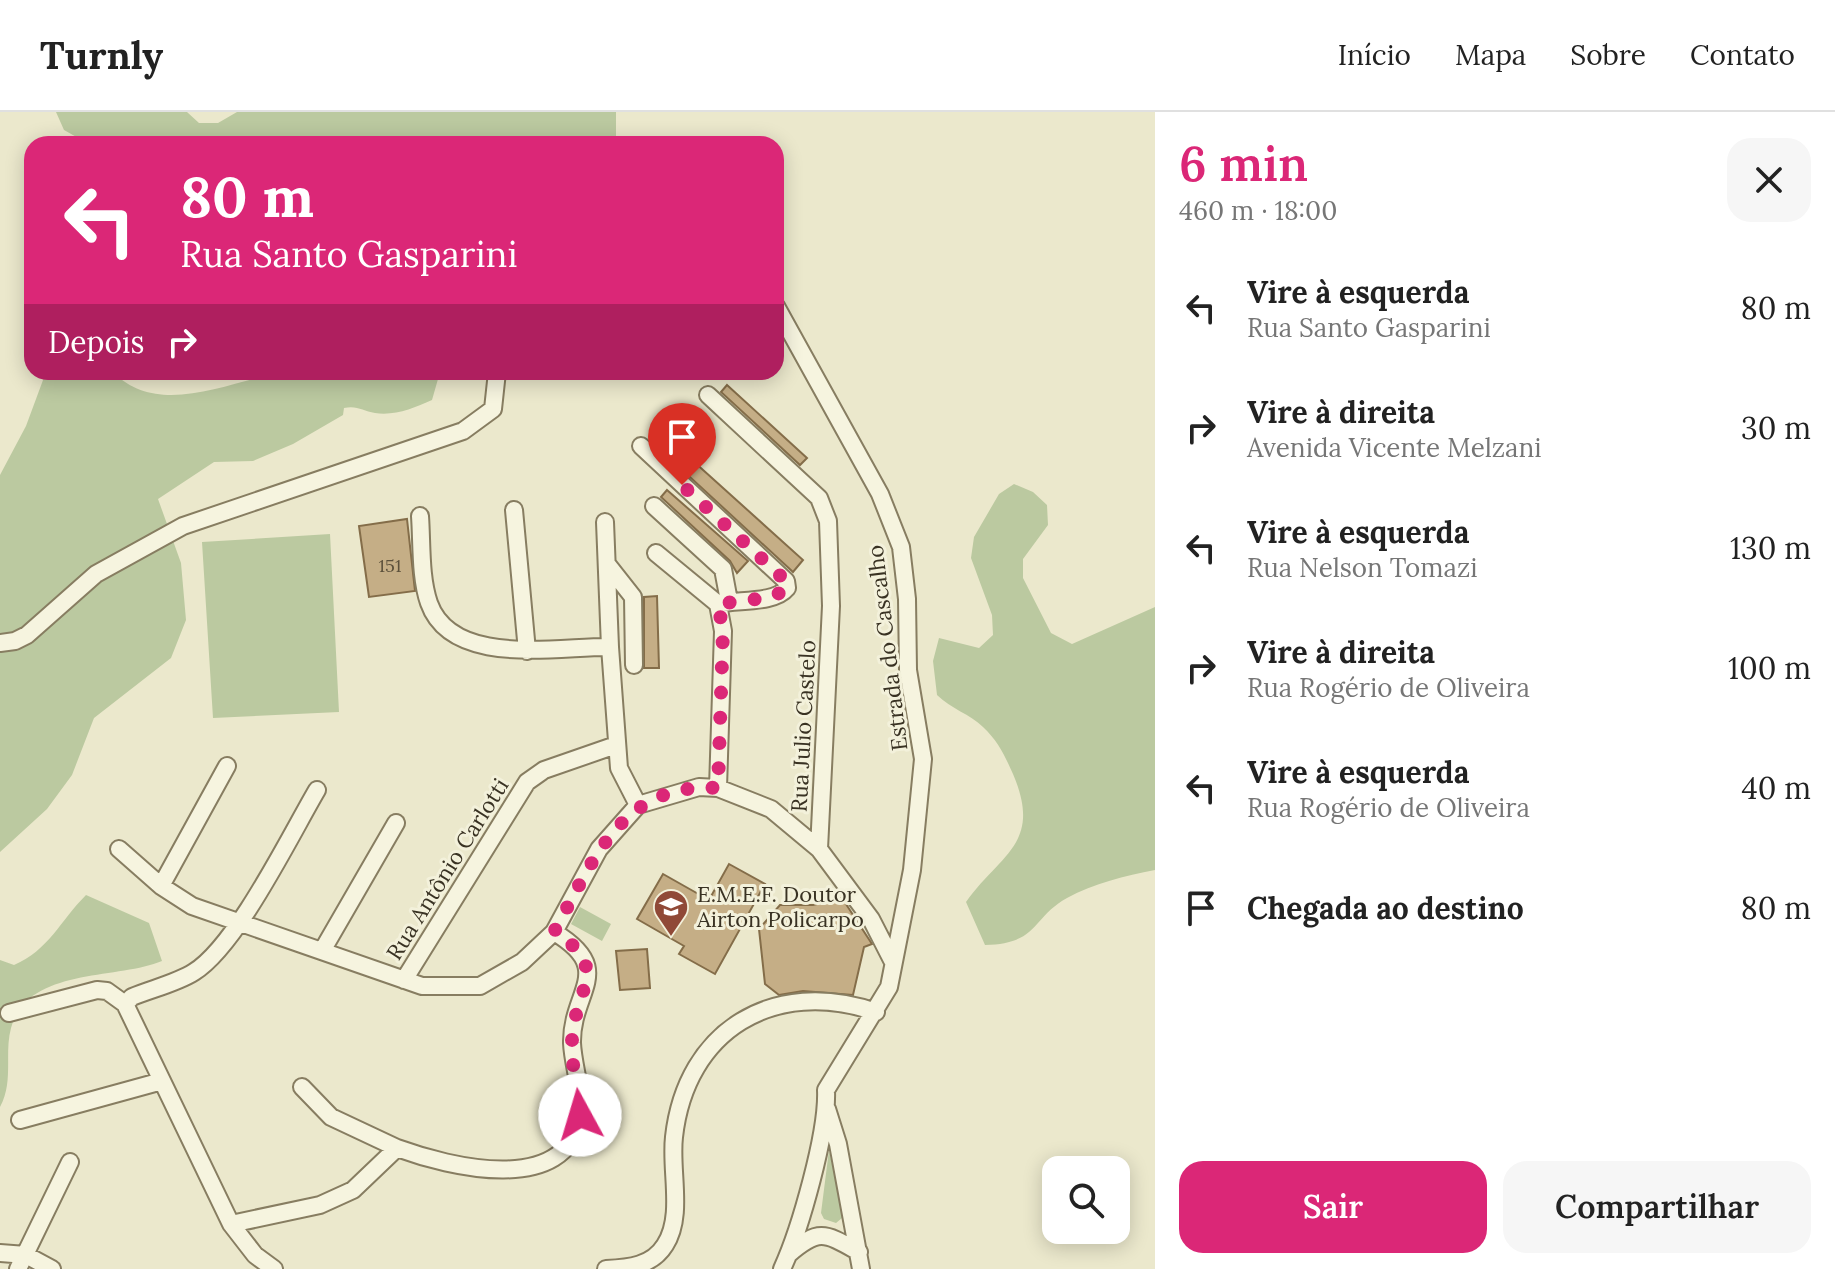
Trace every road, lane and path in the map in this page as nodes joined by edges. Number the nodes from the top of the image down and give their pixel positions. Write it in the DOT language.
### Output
graph roads {
  1 [pos="784,320"];
  2 [pos="496,380"];
  3 [pos="708,395"];
  4 [pos="641,446"];
  5 [pos="654,506"];
  6 [pos="514,510"];
  7 [pos="420,516"];
  8 [pos="605,522"];
  9 [pos="656,553"];
  10 [pos="607,564"];
  11 [pos="723,602"];
  12 [pos="0,643"];
  13 [pos="610,647"];
  14 [pos="527,651"];
  15 [pos="634,665"];
  16 [pos="616,745"];
  17 [pos="227,766"];
  18 [pos="718,788"];
  19 [pos="317,790"];
  20 [pos="638,805"];
  21 [pos="396,823"];
  22 [pos="119,849"];
  23 [pos="819,849"];
  24 [pos="161,886"];
  25 [pos="240,922"];
  26 [pos="554,932"];
  27 [pos="322,951"];
  28 [pos="894,963"];
  29 [pos="404,980"];
  30 [pos="125,1004"];
  31 [pos="876,1012"];
  32 [pos="9,1013"];
  33 [pos="162,1081"];
  34 [pos="302,1087"];
  35 [pos="827,1108"];
  36 [pos="20,1120"];
  37 [pos="397,1148"];
  38 [pos="70,1162"];
  39 [pos="231,1224"];
  40 [pos="859,1252"];
  41 [pos="0,1253"];
  42 [pos="22,1262"];
  43 [pos="785,1262"];
  44 [pos="52,1269"];
  45 [pos="274,1269"];
  46 [pos="606,1269"];
  47 [pos="861,1269"];
  1 -- 28 [label="street, Estrada do Cascalho"];
  2 -- 12 [label="street"];
  3 -- 23 [label="street, Rua Julio Castelo"];
  4 -- 11 [label="street"];
  5 -- 11 [label="street"];
  6 -- 14 [label="street"];
  7 -- 14 [label="street"];
  8 -- 10 [label="street"];
  9 -- 11 [label="street"];
  10 -- 13 [label="street"];
  10 -- 15 [label="street"];
  11 -- 18 [label="street"];
  13 -- 14 [label="street"];
  13 -- 16 [label="street"];
  16 -- 20 [label="street"];
  16 -- 29 [label="street, Rua Antônio Carlotti"];
  17 -- 24 [label="street"];
  18 -- 20 [label="street"];
  18 -- 23 [label="street"];
  19 -- 25 [label="street"];
  20 -- 26 [label="street"];
  21 -- 27 [label="street"];
  22 -- 24 [label="street"];
  23 -- 28 [label="street"];
  24 -- 25 [label="street"];
  25 -- 27 [label="street"];
  25 -- 30 [label="street"];
  26 -- 29 [label="street"];
  26 -- 37 [label="street"];
  27 -- 29 [label="street"];
  28 -- 31 [label="street, Estrada do Cascalho"];
  30 -- 32 [label="street"];
  30 -- 33 [label="street"];
  31 -- 35 [label="street, Estrada do Cascalho"];
  31 -- 46 [label="street"];
  33 -- 36 [label="street"];
  33 -- 39 [label="street"];
  34 -- 37 [label="street"];
  35 -- 40 [label="street"];
  35 -- 43 [label="street, Estrada do Cascalho"];
  37 -- 39 [label="street"];
  38 -- 42 [label="street"];
  39 -- 45 [label="street"];
  40 -- 43 [label="street"];
  40 -- 47 [label="street"];
  41 -- 42 [label="street"];
  42 -- 44 [label="street"];
}
